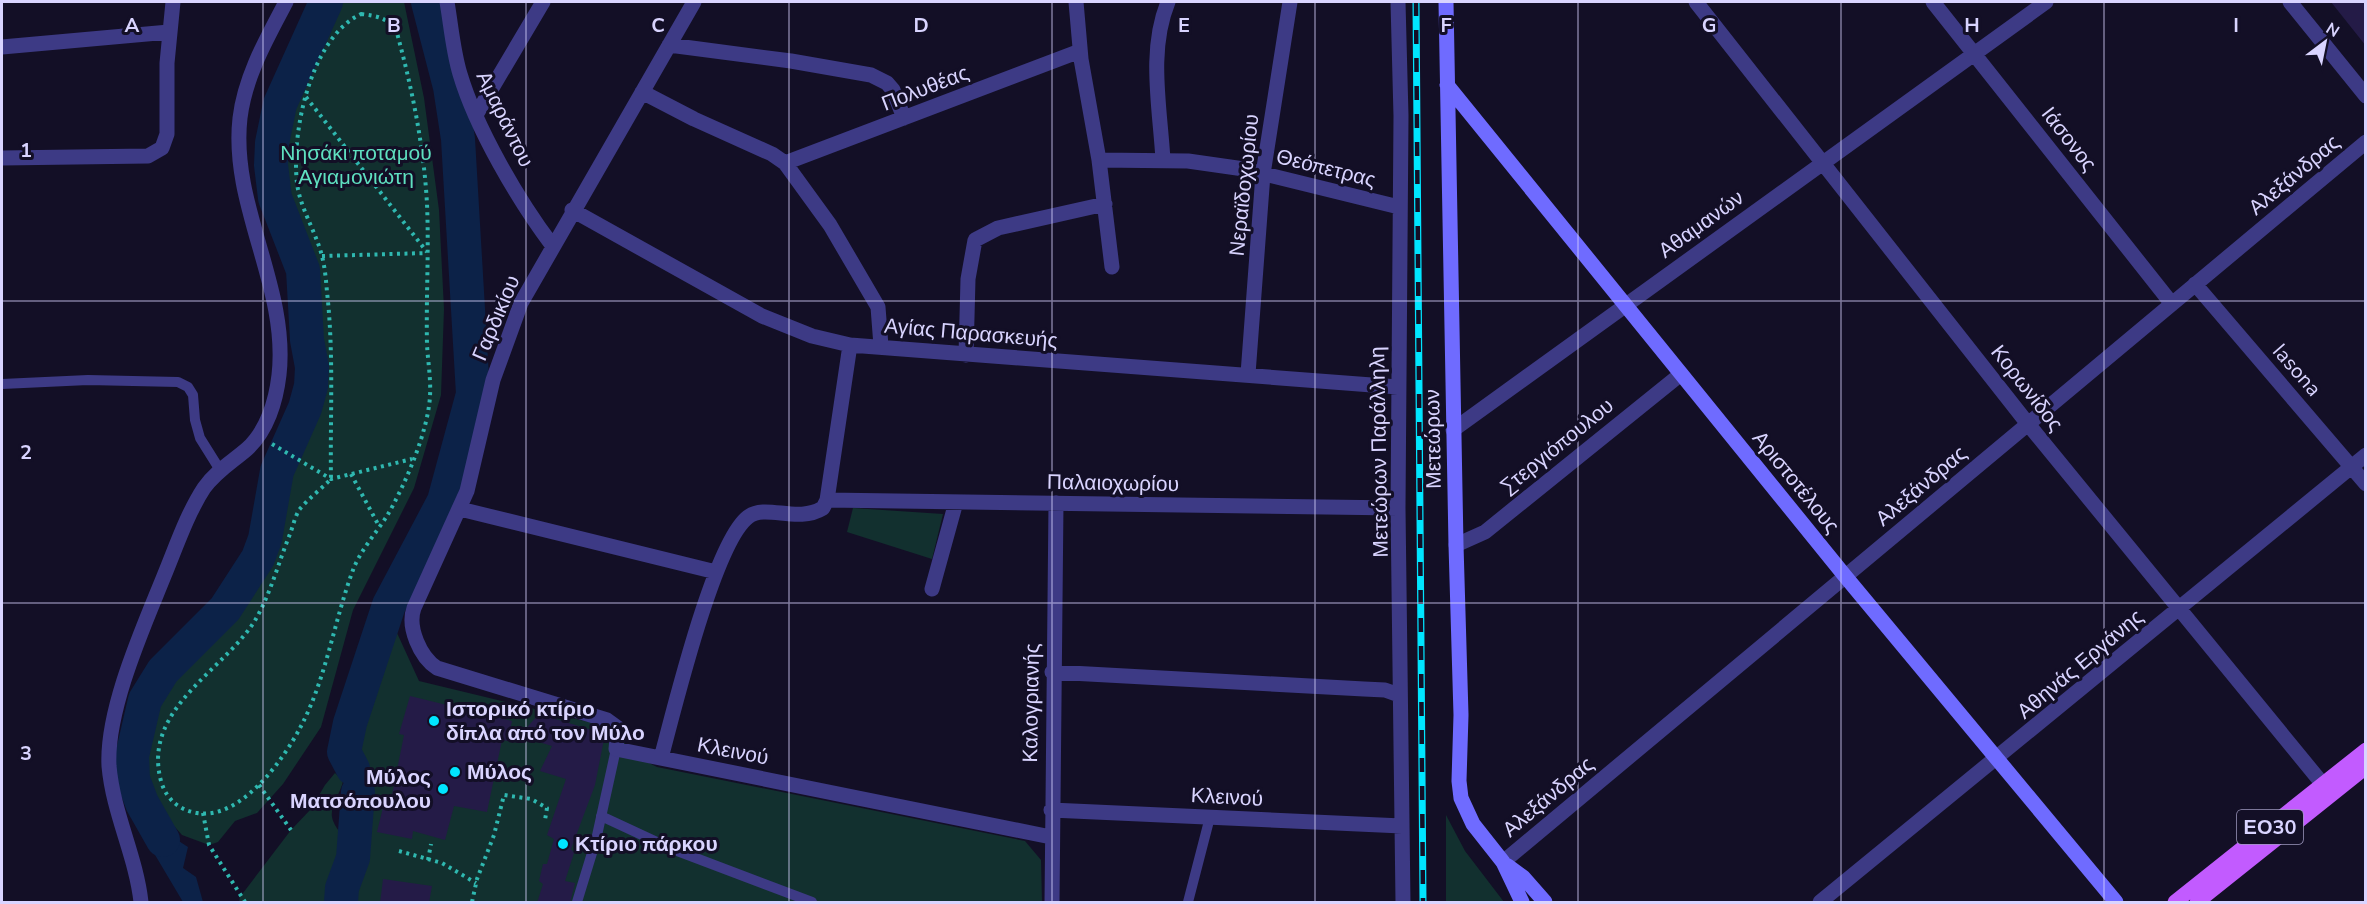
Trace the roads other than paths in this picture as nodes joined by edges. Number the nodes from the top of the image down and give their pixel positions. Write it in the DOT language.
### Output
graph roads {
  1 [pos="173,2"];
  2 [pos="286,2"];
  3 [pos="447,2"];
  4 [pos="543,2"];
  5 [pos="694,2"];
  6 [pos="1076,2"];
  7 [pos="1168,2"];
  8 [pos="1290,2"];
  9 [pos="1398,2"];
  10 [pos="1461,2"];
  11 [pos="1696,2"];
  12 [pos="1933,2"];
  13 [pos="2046,2"];
  14 [pos="2290,2"];
  15 [pos="1446,7"];
  16 [pos="169,32"];
  17 [pos="669,45"];
  18 [pos="2,47"];
  19 [pos="1080,51"];
  20 [pos="1974,52"];
  21 [pos="1447,85"];
  22 [pos="642,92"];
  23 [pos="2366,96"];
  24 [pos="477,115"];
  25 [pos="903,118"];
  26 [pos="2366,142"];
  27 [pos="2,158"];
  28 [pos="1099,160"];
  29 [pos="1163,160"];
  30 [pos="1823,162"];
  31 [pos="785,163"];
  32 [pos="1263,174"];
  33 [pos="1105,204"];
  34 [pos="1399,207"];
  35 [pos="572,210"];
  36 [pos="552,245"];
  37 [pos="1112,267"];
  38 [pos="2195,284"];
  39 [pos="2172,304"];
  40 [pos="1625,306"];
  41 [pos="850,345"];
  42 [pos="881,346"];
  43 [pos="966,355"];
  44 [pos="1248,374"];
  45 [pos="1681,374"];
  46 [pos="2,384"];
  47 [pos="1398,387"];
  48 [pos="2028,424"];
  49 [pos="1454,430"];
  50 [pos="2366,455"];
  51 [pos="2352,467"];
  52 [pos="220,470"];
  53 [pos="2366,484"];
  54 [pos="827,500"];
  55 [pos="956,502"];
  56 [pos="1056,503"];
  57 [pos="1398,508"];
  58 [pos="460,509"];
  59 [pos="1455,544"];
  60 [pos="716,572"];
  61 [pos="1845,576"];
  62 [pos="932,589"];
  63 [pos="2179,609"];
  64 [pos="1052,672"];
  65 [pos="1400,695"];
  66 [pos="616,749"];
  67 [pos="2366,750"];
  68 [pos="661,758"];
  69 [pos="1996,760"];
  70 [pos="2366,767"];
  71 [pos="2327,791"];
  72 [pos="1051,810"];
  73 [pos="601,816"];
  74 [pos="1210,817"];
  75 [pos="1402,826"];
  76 [pos="1051,837"];
  77 [pos="1503,862"];
  78 [pos="141,903"];
  79 [pos="577,903"];
  80 [pos="812,903"];
  81 [pos="1052,903"];
  82 [pos="1188,903"];
  83 [pos="1403,903"];
  84 [pos="1522,903"];
  85 [pos="1545,903"];
  86 [pos="1820,903"];
  87 [pos="2116,903"];
  88 [pos="2175,903"];
  89 [pos="2197,903"];
  1 -- 16 [label="street"];
  2 -- 52 [label="street"];
  3 -- 24 [label="street, Αμαράντου"];
  4 -- 24 [label="street"];
  5 -- 17 [label="street, Γαρδικίου"];
  6 -- 19 [label="street"];
  7 -- 29 [label="street"];
  8 -- 32 [label="street, Νεραϊδοχωρίου"];
  9 -- 34 [label="street, Μετεώρων Παράλληλη"];
  10 -- 15 [label="street"];
  11 -- 30 [label="street, Κορωνίδος"];
  12 -- 20 [label="street, Ιάσονος"];
  13 -- 20 [label="street, Αθαμανών"];
  14 -- 23 [label="street"];
  15 -- 21 [label="street, Μετεώρων"];
  16 -- 18 [label="street"];
  16 -- 27 [label="street"];
  17 -- 22 [label="street, Γαρδικίου"];
  17 -- 25 [label="street"];
  19 -- 25 [label="street, Πολυθέας"];
  19 -- 28 [label="street"];
  20 -- 30 [label="street, Αθαμανών"];
  20 -- 39 [label="street, Ιάσονος"];
  21 -- 40 [label="street, Αριστοτέλους"];
  21 -- 49 [label="street, Μετεώρων"];
  22 -- 31 [label="street"];
  22 -- 35 [label="street, Γαρδικίου"];
  24 -- 36 [label="street, Αμαράντου"];
  25 -- 31 [label="street, Πολυθέας"];
  26 -- 38 [label="street, Αλεξάνδρας"];
  28 -- 29 [label="street, Θεόπετρας"];
  28 -- 33 [label="street"];
  29 -- 32 [label="street, Θεόπετρας"];
  30 -- 40 [label="street, Αθαμανών"];
  30 -- 48 [label="street, Κορωνίδος"];
  31 -- 42 [label="street"];
  32 -- 34 [label="street, Θεόπετρας"];
  32 -- 44 [label="street, Νεραϊδοχωρίου"];
  33 -- 37 [label="street"];
  33 -- 43 [label="street"];
  34 -- 47 [label="street, Μετεώρων Παράλληλη"];
  35 -- 36 [label="street, Γαρδικίου"];
  35 -- 41 [label="street, Αγίας Παρασκευής"];
  36 -- 58 [label="street, Γαρδικίου"];
  38 -- 39 [label="street, Αλεξάνδρας"];
  38 -- 51 [label="street, Iasona"];
  39 -- 48 [label="street, Αλεξάνδρας"];
  40 -- 45 [label="street, Αριστοτέλους"];
  40 -- 49 [label="street, Αθαμανών"];
  41 -- 42 [label="street, Αγίας Παρασκευής"];
  41 -- 54 [label="street"];
  42 -- 43 [label="street, Αγίας Παρασκευής"];
  43 -- 44 [label="street, Αγίας Παρασκευής"];
  44 -- 47 [label="street, Αγίας Παρασκευής"];
  45 -- 59 [label="street, Στεργιόπουλου"];
  45 -- 61 [label="street, Αριστοτέλους"];
  46 -- 52 [label="lane"];
  47 -- 57 [label="street, Μετεώρων Παράλληλη"];
  48 -- 61 [label="street, Αλεξάνδρας"];
  48 -- 63 [label="street, Κορωνίδος"];
  49 -- 59 [label="street, Μετεώρων"];
  50 -- 51 [label="street, Αθηνάς Εργάνης"];
  51 -- 53 [label="street, Iasona"];
  51 -- 63 [label="street, Αθηνάς Εργάνης"];
  52 -- 78 [label="street"];
  54 -- 55 [label="street, Παλαιοχωρίου"];
  54 -- 60 [label="street"];
  55 -- 56 [label="street, Παλαιοχωρίου"];
  55 -- 62 [label="street"];
  56 -- 57 [label="street, Παλαιοχωρίου"];
  56 -- 64 [label="street, Καλογριανής"];
  57 -- 65 [label="street, Μετεώρων Παράλληλη"];
  58 -- 60 [label="street"];
  58 -- 66 [label="street, Γαρδικίου"];
  59 -- 77 [label="street, Μετεώρων"];
  60 -- 68 [label="street"];
  61 -- 69 [label="street, Αριστοτέλους"];
  61 -- 77 [label="street, Αλεξάνδρας"];
  63 -- 69 [label="street, Αθηνάς Εργάνης"];
  63 -- 71 [label="street, Κορωνίδος"];
  64 -- 65 [label="street"];
  64 -- 72 [label="street, Καλογριανής"];
  65 -- 75 [label="street, Μετεώρων Παράλληλη"];
  66 -- 68 [label="street, Κλεινού"];
  66 -- 73 [label="lane"];
  67 -- 71 [label="main road, ΕΟ30"];
  68 -- 76 [label="street, Κλεινού"];
  69 -- 86 [label="street, Αθηνάς Εργάνης"];
  69 -- 87 [label="street, Αριστοτέλους"];
  70 -- 71 [label="main road, ΕΟ30"];
  71 -- 88 [label="main road, ΕΟ30"];
  71 -- 89 [label="main road, ΕΟ30"];
  72 -- 74 [label="street, Κλεινού"];
  72 -- 76 [label="street, Καλογριανής"];
  73 -- 79 [label="lane"];
  73 -- 80 [label="lane"];
  74 -- 75 [label="street, Κλεινού"];
  74 -- 82 [label="lane"];
  75 -- 83 [label="street, Μετεώρων Παράλληλη"];
  76 -- 81 [label="street, Καλογριανής"];
  77 -- 84 [label="street, Μετεώρων"];
  77 -- 85 [label="street, Μετεώρων"];
}
